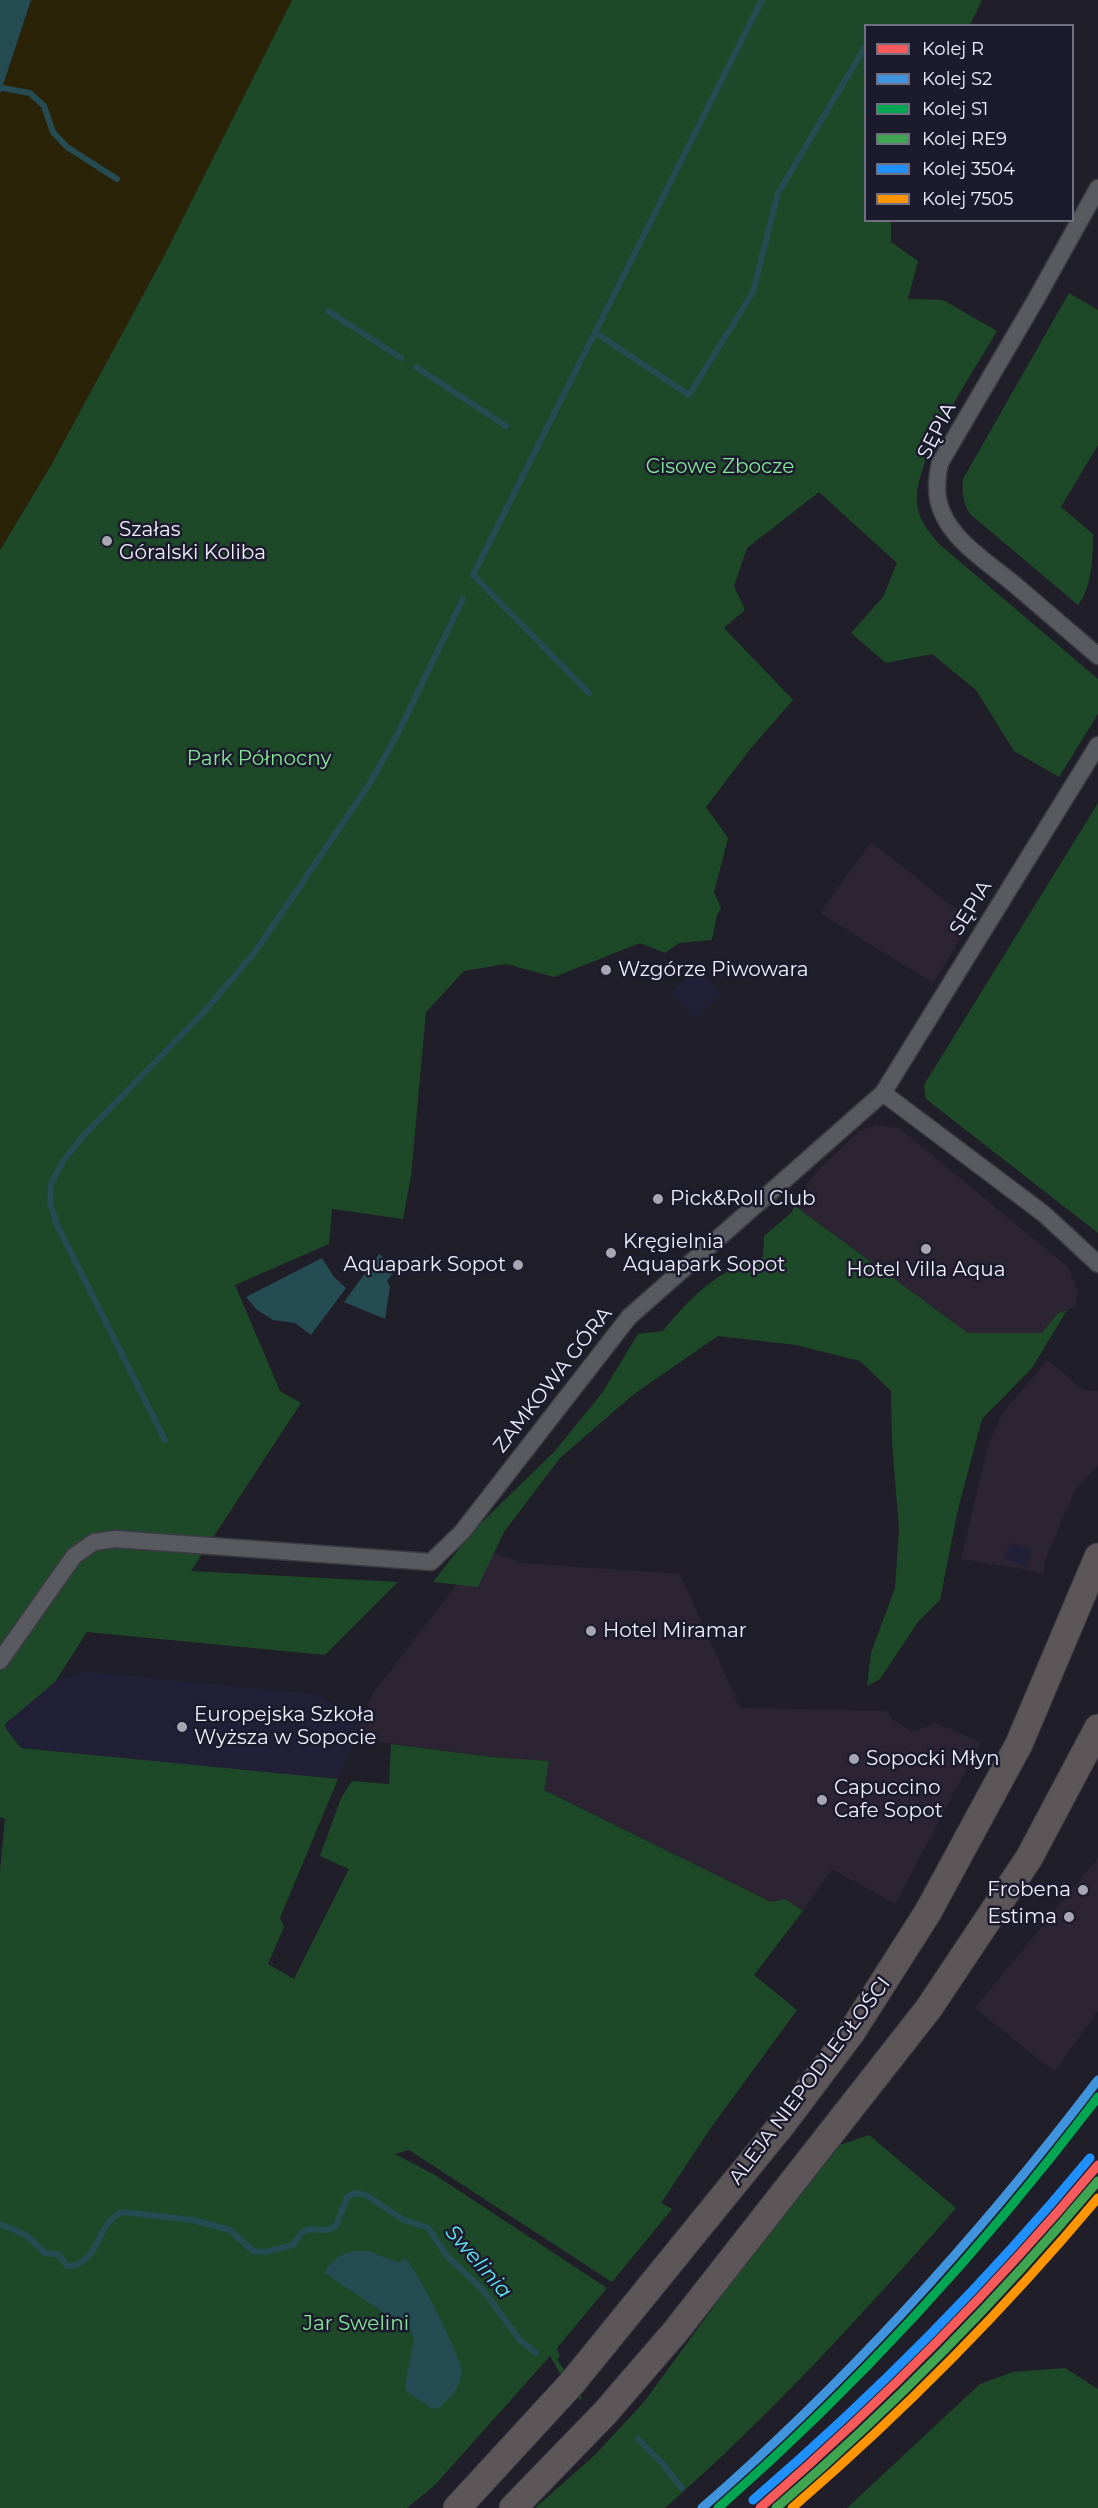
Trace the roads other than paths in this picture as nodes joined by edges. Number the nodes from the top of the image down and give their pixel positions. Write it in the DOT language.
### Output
graph roads {
  1 [pos="1098,188"];
  2 [pos="1098,656"];
  3 [pos="1098,745"];
  4 [pos="883,1093"];
  5 [pos="1098,1264"];
  6 [pos="1098,1557"];
  7 [pos="0,1661"];
  8 [pos="1098,1728"];
  9 [pos="457,2508"];
  10 [pos="513,2508"];
  1 -- 2 [label="street, SĘPIA"];
  3 -- 4 [label="street, SĘPIA"];
  4 -- 5 [label="street"];
  4 -- 7 [label="street, ZAMKOWA GÓRA"];
  6 -- 9 [label="main road, ALEJA NIEPODLEGŁOŚCI"];
  8 -- 10 [label="main road"];
}
